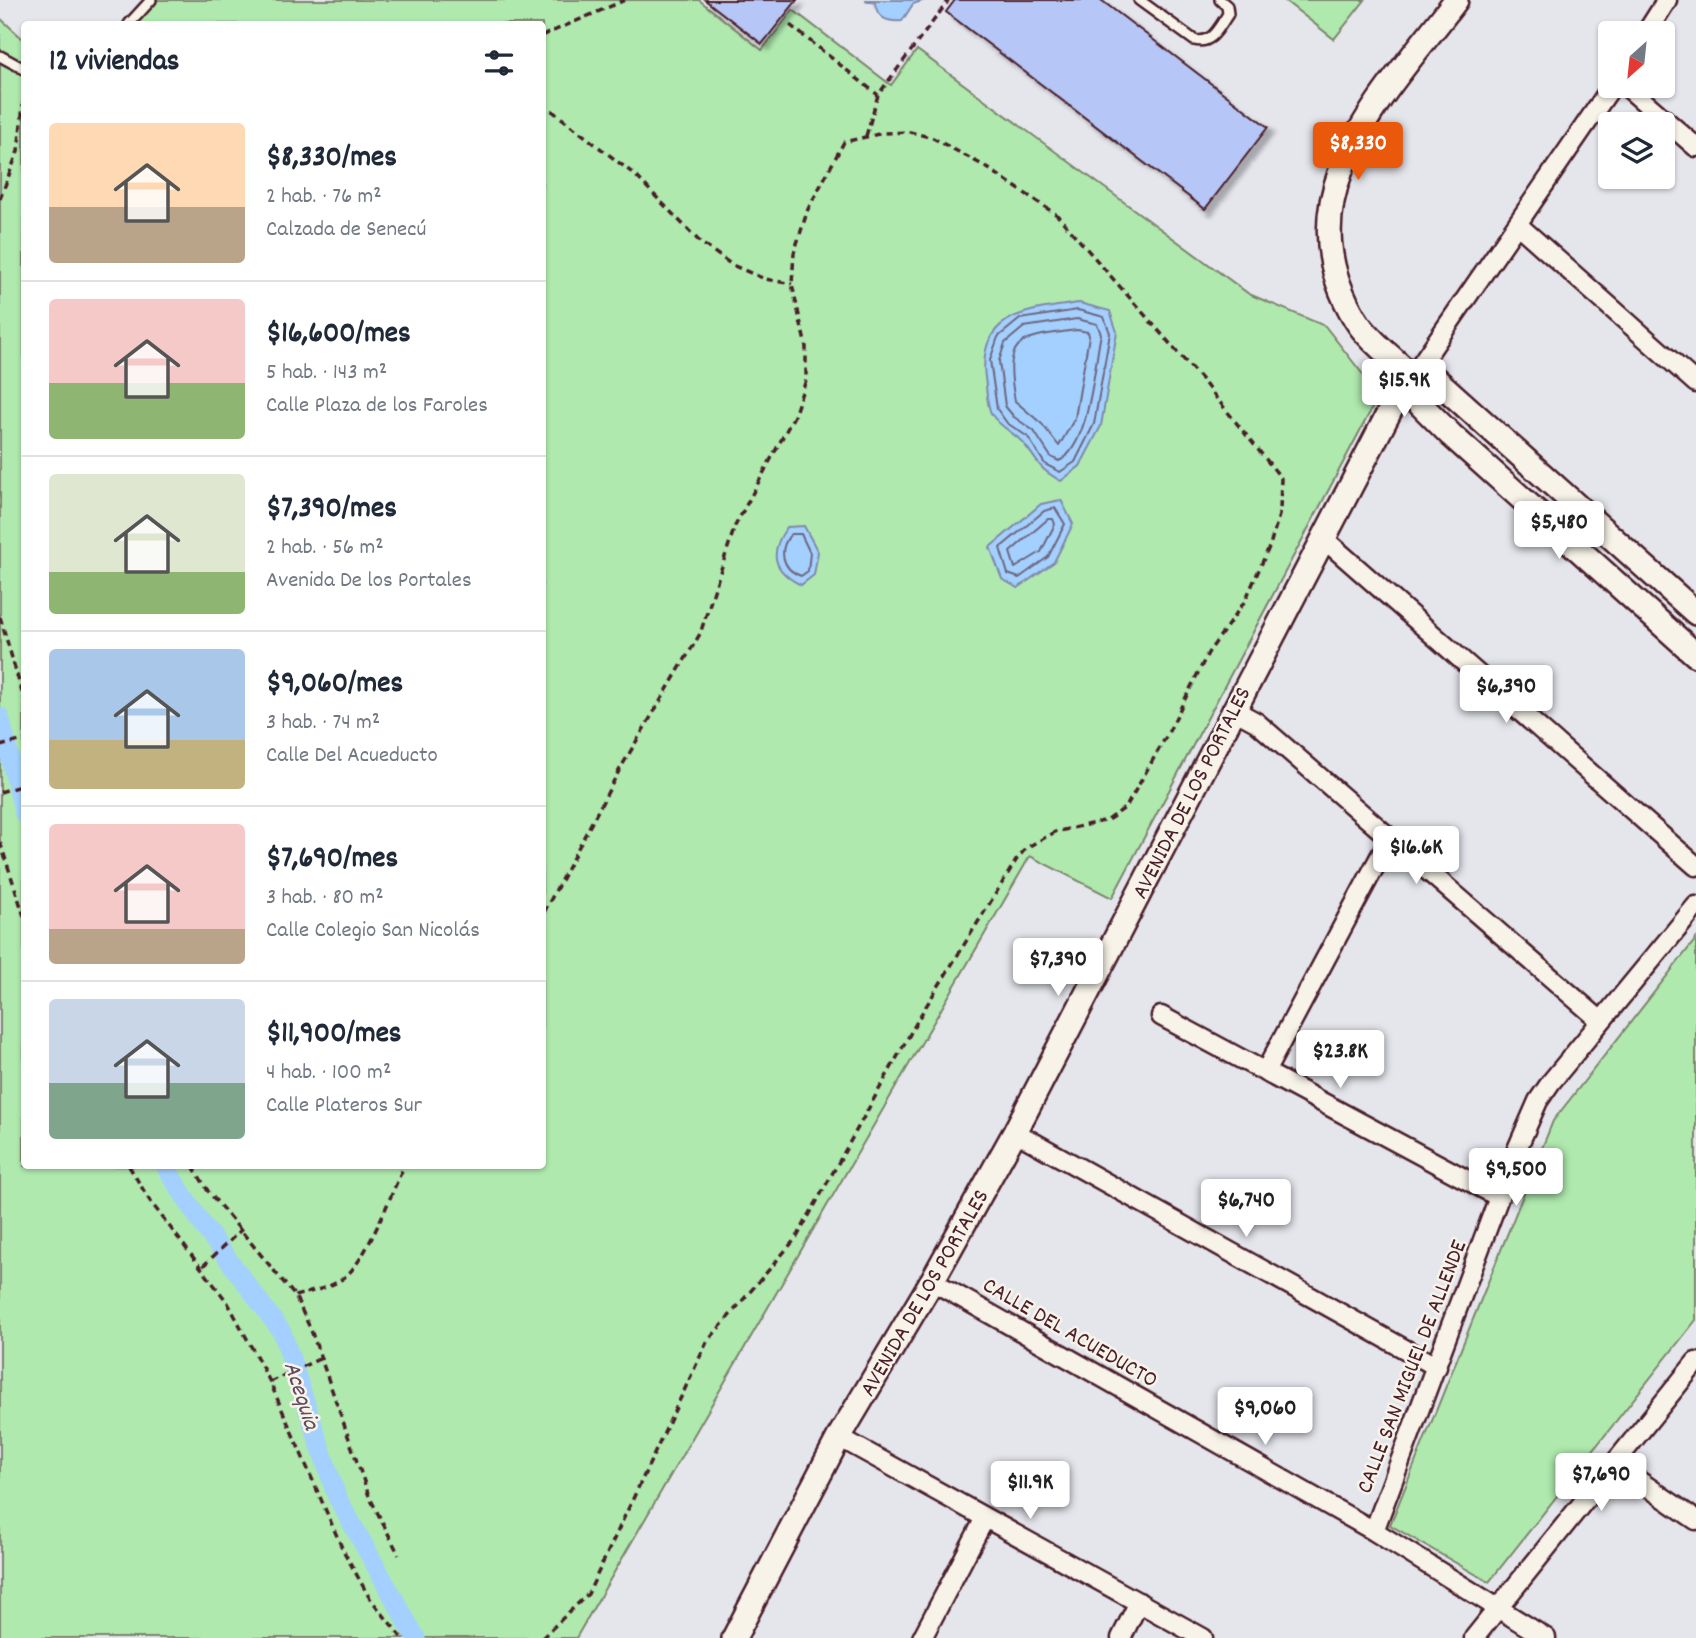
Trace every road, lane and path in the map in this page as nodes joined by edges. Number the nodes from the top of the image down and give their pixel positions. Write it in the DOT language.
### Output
graph roads {
  1 [pos="150,0"];
  2 [pos="625,0"];
  3 [pos="949,0"];
  4 [pos="1139,0"];
  5 [pos="1220,0"];
  6 [pos="1456,0"];
  7 [pos="1667,0"];
  8 [pos="132,21"];
  9 [pos="1654,21"];
  10 [pos="790,25"];
  11 [pos="546,34"];
  12 [pos="0,56"];
  13 [pos="21,67"];
  14 [pos="878,95"];
  15 [pos="1604,98"];
  16 [pos="1640,98"];
  17 [pos="546,106"];
  18 [pos="21,124"];
  19 [pos="866,136"];
  20 [pos="1696,147"];
  21 [pos="0,199"];
  22 [pos="1518,225"];
  23 [pos="792,284"];
  24 [pos="1412,377"];
  25 [pos="1696,383"];
  26 [pos="1324,539"];
  27 [pos="1696,612"];
  28 [pos="0,617"];
  29 [pos="1696,655"];
  30 [pos="21,689"];
  31 [pos="1233,709"];
  32 [pos="21,741"];
  33 [pos="0,746"];
  34 [pos="21,786"];
  35 [pos="0,792"];
  36 [pos="1390,838"];
  37 [pos="0,842"];
  38 [pos="1696,866"];
  39 [pos="1696,906"];
  40 [pos="21,907"];
  41 [pos="546,908"];
  42 [pos="1161,1016"];
  43 [pos="1601,1021"];
  44 [pos="1265,1072"];
  45 [pos="1015,1132"];
  46 [pos="131,1169"];
  47 [pos="195,1169"];
  48 [pos="403,1169"];
  49 [pos="1499,1198"];
  50 [pos="242,1229"];
  51 [pos="202,1267"];
  52 [pos="932,1281"];
  53 [pos="295,1296"];
  54 [pos="321,1358"];
  55 [pos="1696,1362"];
  56 [pos="1437,1367"];
  57 [pos="270,1382"];
  58 [pos="839,1437"];
  59 [pos="1616,1465"];
  60 [pos="985,1518"];
  61 [pos="1696,1520"];
  62 [pos="1374,1531"];
  63 [pos="399,1555"];
  64 [pos="1139,1602"];
  65 [pos="1499,1608"];
  66 [pos="402,1638"];
  67 [pos="542,1638"];
  68 [pos="734,1638"];
  69 [pos="922,1638"];
  70 [pos="1121,1638"];
  71 [pos="1202,1638"];
  72 [pos="1474,1638"];
  73 [pos="1546,1638"];
  1 -- 8 [label="lane"];
  2 -- 11 [label="path"];
  3 -- 14 [label="path"];
  4 -- 5 [label="lane"];
  6 -- 24 [label="street"];
  7 -- 9 [label="street"];
  10 -- 14 [label="path"];
  12 -- 13 [label="lane"];
  14 -- 19 [label="path"];
  15 -- 22 [label="street, AVENIDA DE LOS PORTALES"];
  16 -- 20 [label="street"];
  17 -- 23 [label="path"];
  18 -- 21 [label="path"];
  19 -- 23 [label="path"];
  19 -- 67 [label="path"];
  22 -- 24 [label="street, AVENIDA DE LOS PORTALES"];
  22 -- 25 [label="street"];
  23 -- 41 [label="path"];
  24 -- 26 [label="street, AVENIDA DE LOS PORTALES"];
  24 -- 27 [label="street"];
  24 -- 29 [label="street"];
  26 -- 31 [label="street, AVENIDA DE LOS PORTALES"];
  26 -- 38 [label="street"];
  28 -- 30 [label="path"];
  31 -- 36 [label="street"];
  31 -- 45 [label="street, AVENIDA DE LOS PORTALES"];
  32 -- 33 [label="path"];
  34 -- 35 [label="path"];
  36 -- 43 [label="street"];
  36 -- 44 [label="street"];
  37 -- 40 [label="path"];
  39 -- 43 [label="street, CALLE SAN MIGUEL DE ALLENDE"];
  42 -- 44 [label="street"];
  43 -- 49 [label="street, CALLE SAN MIGUEL DE ALLENDE"];
  44 -- 49 [label="street"];
  45 -- 52 [label="street, AVENIDA DE LOS PORTALES"];
  45 -- 56 [label="street"];
  46 -- 51 [label="path"];
  47 -- 50 [label="path"];
  48 -- 53 [label="path"];
  49 -- 56 [label="street, CALLE SAN MIGUEL DE ALLENDE"];
  50 -- 51 [label="path"];
  50 -- 53 [label="path"];
  51 -- 57 [label="path"];
  52 -- 58 [label="street, AVENIDA DE LOS PORTALES"];
  52 -- 62 [label="street, CALLE DEL ACUEDUCTO"];
  53 -- 54 [label="path"];
  54 -- 57 [label="path"];
  54 -- 63 [label="path"];
  55 -- 59 [label="street"];
  56 -- 62 [label="street, CALLE SAN MIGUEL DE ALLENDE"];
  57 -- 66 [label="path"];
  58 -- 60 [label="street"];
  58 -- 68 [label="street, AVENIDA DE LOS PORTALES"];
  59 -- 61 [label="street"];
  59 -- 65 [label="street"];
  60 -- 64 [label="street"];
  60 -- 69 [label="street"];
  62 -- 65 [label="street, CALLE DEL ACUEDUCTO"];
  64 -- 70 [label="street"];
  64 -- 71 [label="street"];
  65 -- 72 [label="street"];
  65 -- 73 [label="street, CALLE DEL ACUEDUCTO"];
}
